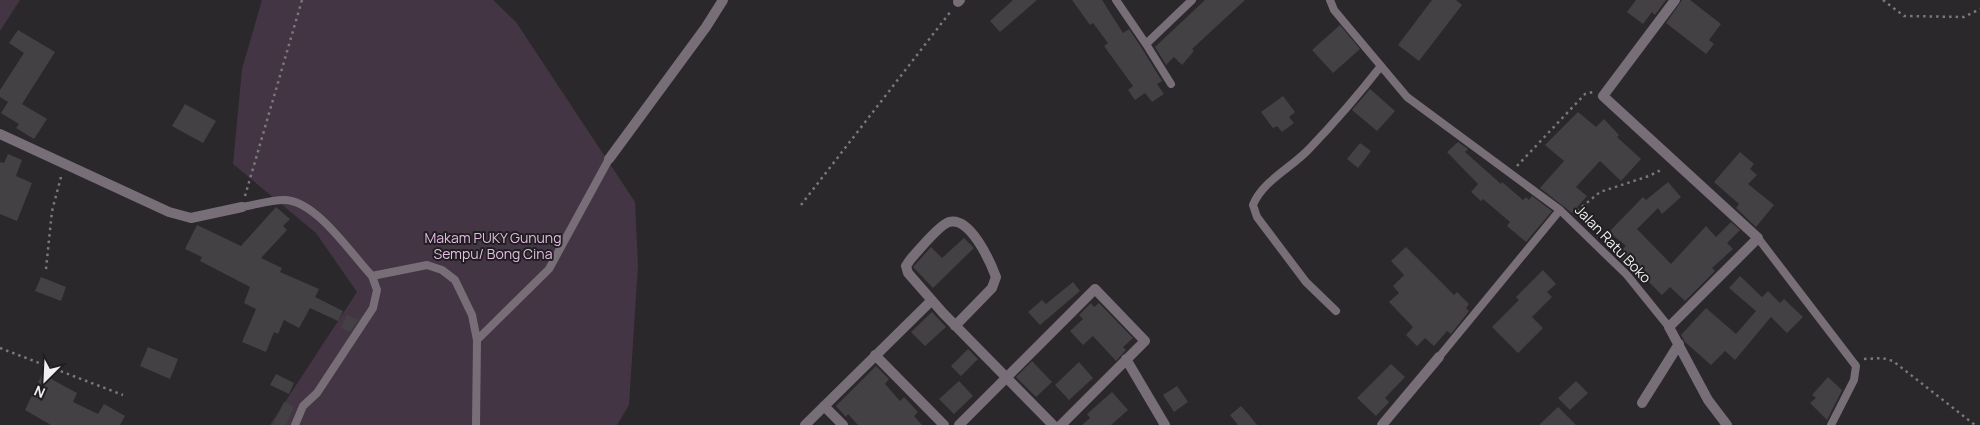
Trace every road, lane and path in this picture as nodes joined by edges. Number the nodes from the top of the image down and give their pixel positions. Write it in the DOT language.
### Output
graph roads {
  1 [pos="302,0"];
  2 [pos="723,0"];
  3 [pos="1116,0"];
  4 [pos="1192,0"];
  5 [pos="1330,0"];
  6 [pos="1675,0"];
  7 [pos="1883,0"];
  8 [pos="959,1"];
  9 [pos="1980,9"];
  10 [pos="1146,44"];
  11 [pos="1381,66"];
  12 [pos="1171,84"];
  13 [pos="1602,96"];
  14 [pos="0,134"];
  15 [pos="609,159"];
  16 [pos="1675,161"];
  17 [pos="64,165"];
  18 [pos="1511,173"];
  19 [pos="801,205"];
  20 [pos="242,207"];
  21 [pos="1560,210"];
  22 [pos="1570,219"];
  23 [pos="1758,238"];
  24 [pos="46,269"];
  25 [pos="372,276"];
  26 [pos="931,301"];
  27 [pos="1336,311"];
  28 [pos="956,326"];
  29 [pos="1669,327"];
  30 [pos="477,340"];
  31 [pos="1679,344"];
  32 [pos="0,348"];
  33 [pos="875,355"];
  34 [pos="1440,357"];
  35 [pos="1126,359"];
  36 [pos="1852,360"];
  37 [pos="1005,376"];
  38 [pos="123,395"];
  39 [pos="1642,403"];
  40 [pos="824,406"];
  41 [pos="295,425"];
  42 [pos="476,425"];
  43 [pos="805,425"];
  44 [pos="843,425"];
  45 [pos="944,425"];
  46 [pos="959,425"];
  47 [pos="1053,425"];
  48 [pos="1061,425"];
  49 [pos="1165,425"];
  50 [pos="1382,425"];
  51 [pos="1727,425"];
  52 [pos="1831,425"];
  53 [pos="1975,425"];
  1 -- 20 [label="path"];
  2 -- 15 [label="street"];
  3 -- 10 [label="lane"];
  4 -- 10 [label="lane"];
  5 -- 11 [label="lane, Jalan Ratu Boko"];
  6 -- 13 [label="street"];
  7 -- 9 [label="path"];
  8 -- 19 [label="path"];
  10 -- 12 [label="lane"];
  11 -- 18 [label="lane, Jalan Ratu Boko"];
  11 -- 27 [label="lane"];
  13 -- 16 [label="street"];
  13 -- 18 [label="path"];
  14 -- 17 [label="street"];
  15 -- 30 [label="lane"];
  16 -- 22 [label="path"];
  16 -- 23 [label="street"];
  17 -- 20 [label="street"];
  17 -- 24 [label="path"];
  18 -- 21 [label="lane, Jalan Ratu Boko"];
  20 -- 25 [label="lane"];
  21 -- 22 [label="lane, Jalan Ratu Boko"];
  21 -- 34 [label="lane"];
  22 -- 29 [label="lane, Jalan Ratu Boko"];
  23 -- 29 [label="street"];
  23 -- 36 [label="lane"];
  25 -- 30 [label="lane"];
  25 -- 41 [label="lane"];
  26 -- 28 [label="street"];
  26 -- 28 [label="street"];
  26 -- 33 [label="street"];
  28 -- 37 [label="street"];
  29 -- 31 [label="street, Jalan Ratu Boko"];
  30 -- 42 [label="lane"];
  31 -- 39 [label="street"];
  31 -- 51 [label="street, Jalan Ratu Boko"];
  32 -- 38 [label="path"];
  33 -- 40 [label="street"];
  33 -- 45 [label="street"];
  34 -- 50 [label="street"];
  35 -- 37 [label="street"];
  35 -- 48 [label="street"];
  35 -- 49 [label="street"];
  36 -- 52 [label="lane"];
  36 -- 53 [label="path"];
  37 -- 46 [label="street"];
  37 -- 47 [label="street"];
  40 -- 43 [label="street"];
  40 -- 44 [label="street"];
}
